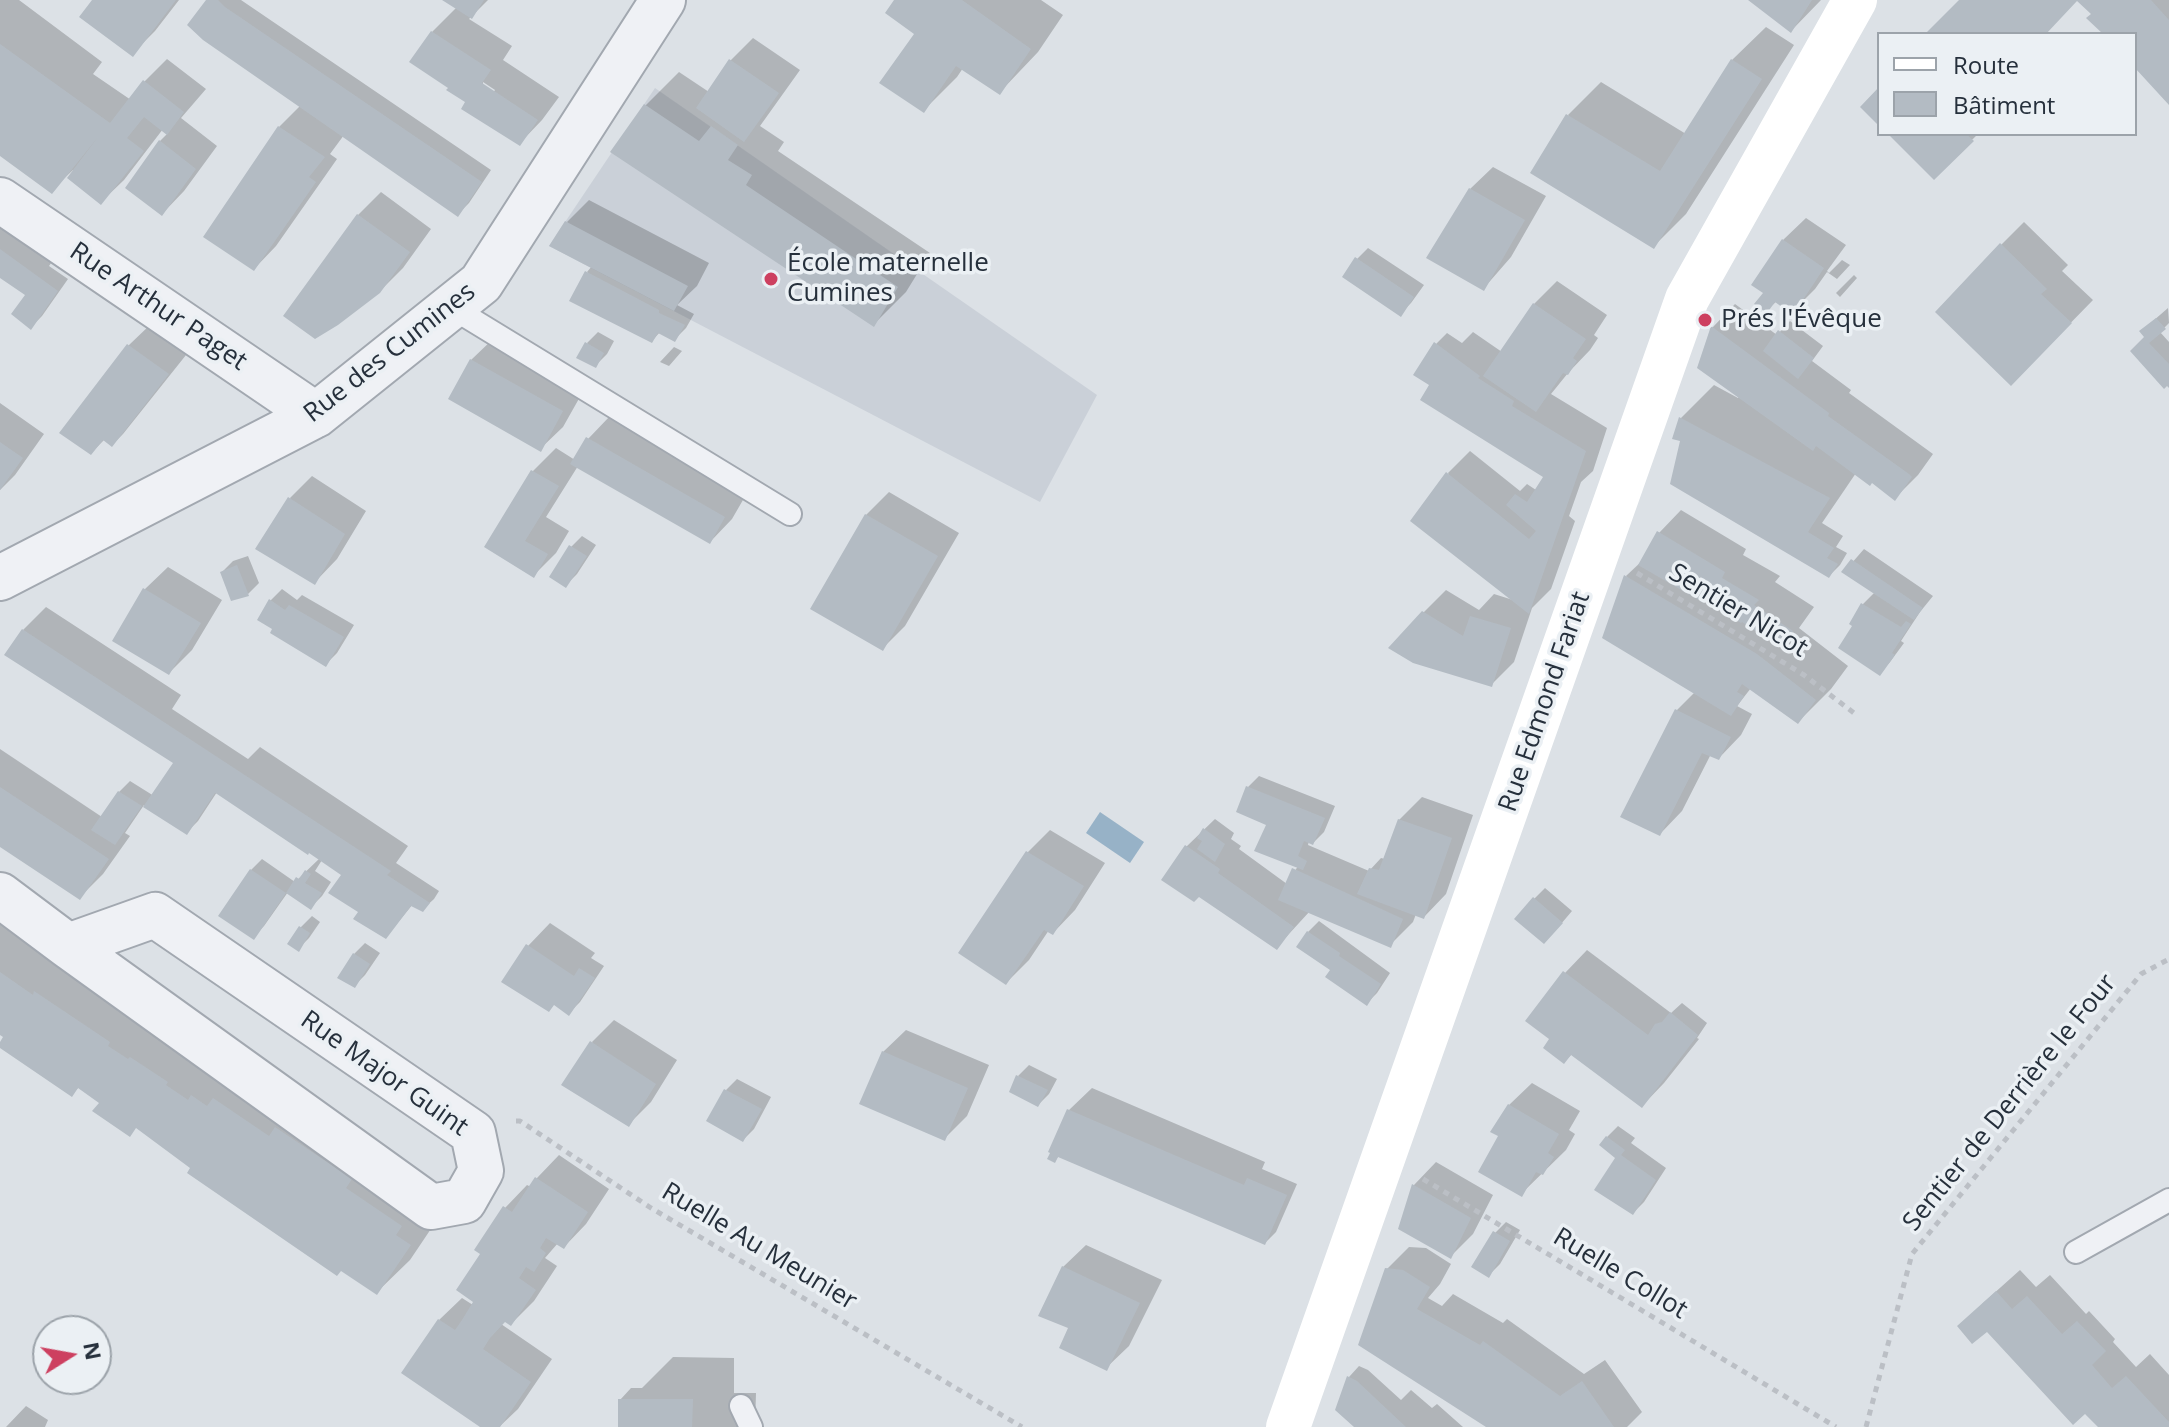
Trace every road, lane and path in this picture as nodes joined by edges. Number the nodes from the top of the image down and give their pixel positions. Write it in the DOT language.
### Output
graph roads {
  1 [pos="663,0"];
  2 [pos="1855,0"];
  3 [pos="0,200"];
  4 [pos="451,307"];
  5 [pos="316,415"];
  6 [pos="790,514"];
  7 [pos="1599,550"];
  8 [pos="0,578"];
  9 [pos="1854,713"];
  10 [pos="0,895"];
  11 [pos="68,946"];
  12 [pos="2169,959"];
  13 [pos="473,1133"];
  14 [pos="1384,1156"];
  15 [pos="2169,1200"];
  16 [pos="2076,1252"];
  17 [pos="741,1406"];
  18 [pos="751,1427"];
  19 [pos="1022,1427"];
  20 [pos="1288,1427"];
  21 [pos="1836,1427"];
  22 [pos="1866,1427"];
  1 -- 4 [label="street, Rue des Cumines"];
  2 -- 7 [label="street, Rue Edmond Fariat"];
  3 -- 5 [label="street, Rue Arthur Paget"];
  4 -- 5 [label="street, Rue des Cumines"];
  4 -- 6 [label="lane"];
  5 -- 8 [label="street, Rue des Cumines"];
  7 -- 9 [label="path, Sentier Nicot"];
  7 -- 14 [label="street, Rue Edmond Fariat"];
  10 -- 11 [label="street, Rue Major Guint"];
  11 -- 13 [label="street, Rue Major Guint"];
  11 -- 13 [label="street, Rue Major Guint"];
  12 -- 22 [label="path, Sentier de Derrière le Four"];
  13 -- 19 [label="path, Ruelle Au Meunier"];
  14 -- 20 [label="street, Rue Edmond Fariat"];
  14 -- 21 [label="path, Ruelle Collot"];
  15 -- 16 [label="lane"];
  17 -- 18 [label="lane"];
}
